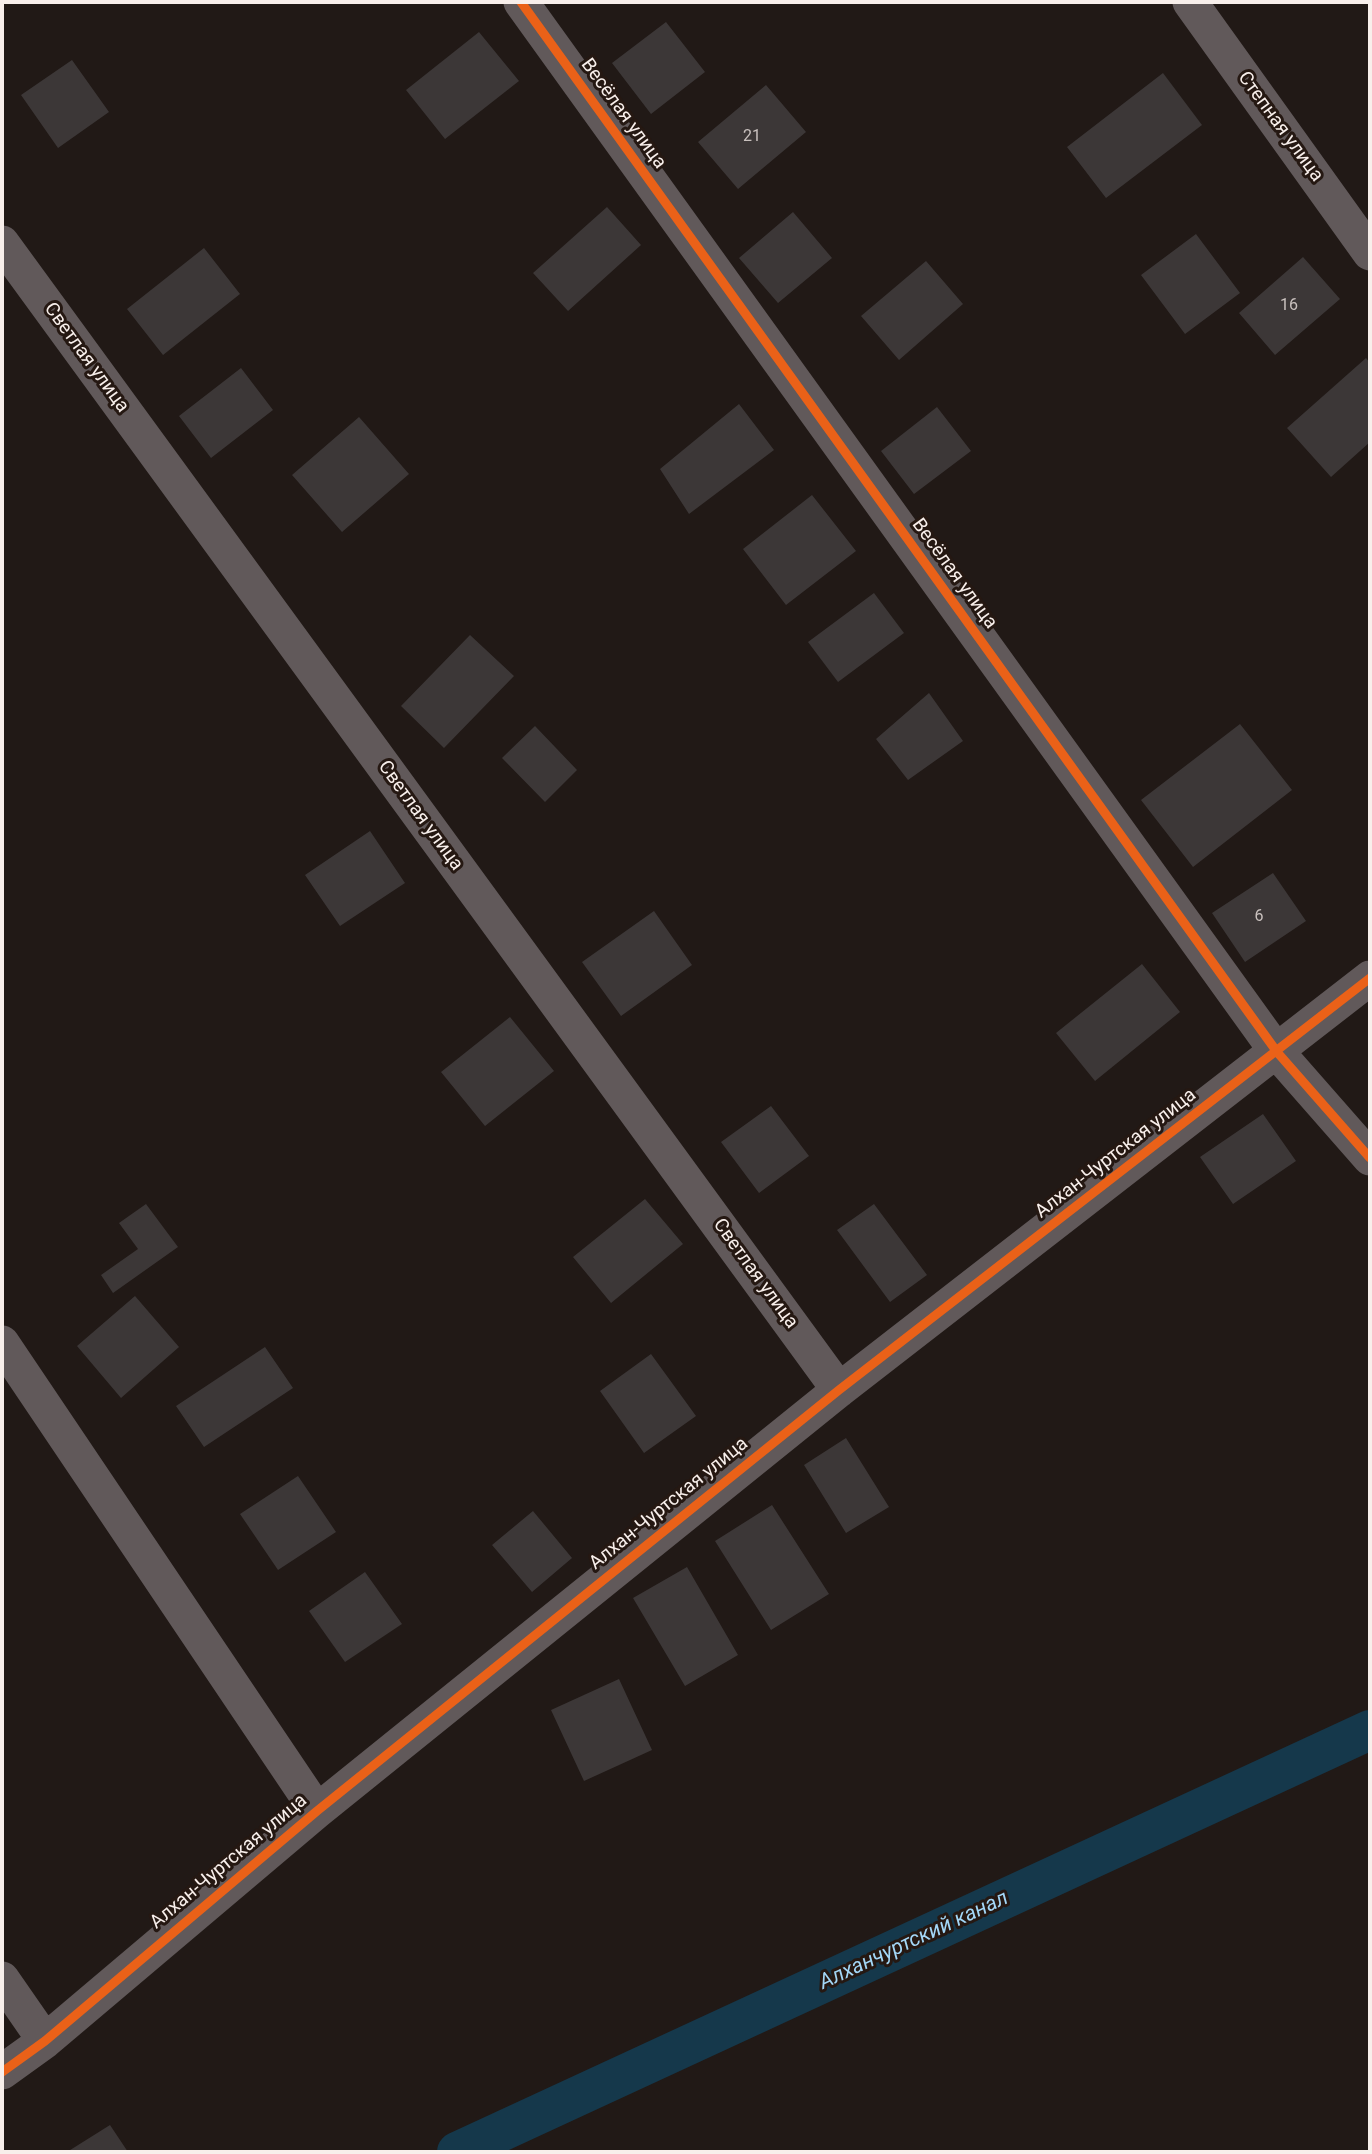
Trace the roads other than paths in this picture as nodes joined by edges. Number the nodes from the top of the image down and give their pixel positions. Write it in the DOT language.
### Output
graph roads {
  1 [pos="521,2"];
  2 [pos="1190,2"];
  3 [pos="2,243"];
  4 [pos="1370,253"];
  5 [pos="1370,978"];
  6 [pos="1277,1052"];
  7 [pos="1370,1158"];
  8 [pos="2,1342"];
  9 [pos="839,1390"];
  10 [pos="317,1811"];
  11 [pos="2,1979"];
  12 [pos="45,2041"];
  13 [pos="2,2072"];
  1 -- 6 [label="street, Весёлая улица"];
  2 -- 4 [label="street, Степная улица"];
  3 -- 9 [label="street, Светлая улица"];
  5 -- 6 [label="street, Алхан-Чуртская улица"];
  6 -- 7 [label="street, Весёлая улица"];
  6 -- 9 [label="street, Алхан-Чуртская улица"];
  8 -- 10 [label="street"];
  9 -- 10 [label="street, Алхан-Чуртская улица"];
  10 -- 12 [label="street, Алхан-Чуртская улица"];
  11 -- 12 [label="street"];
  12 -- 13 [label="street, Алхан-Чуртская улица"];
}
